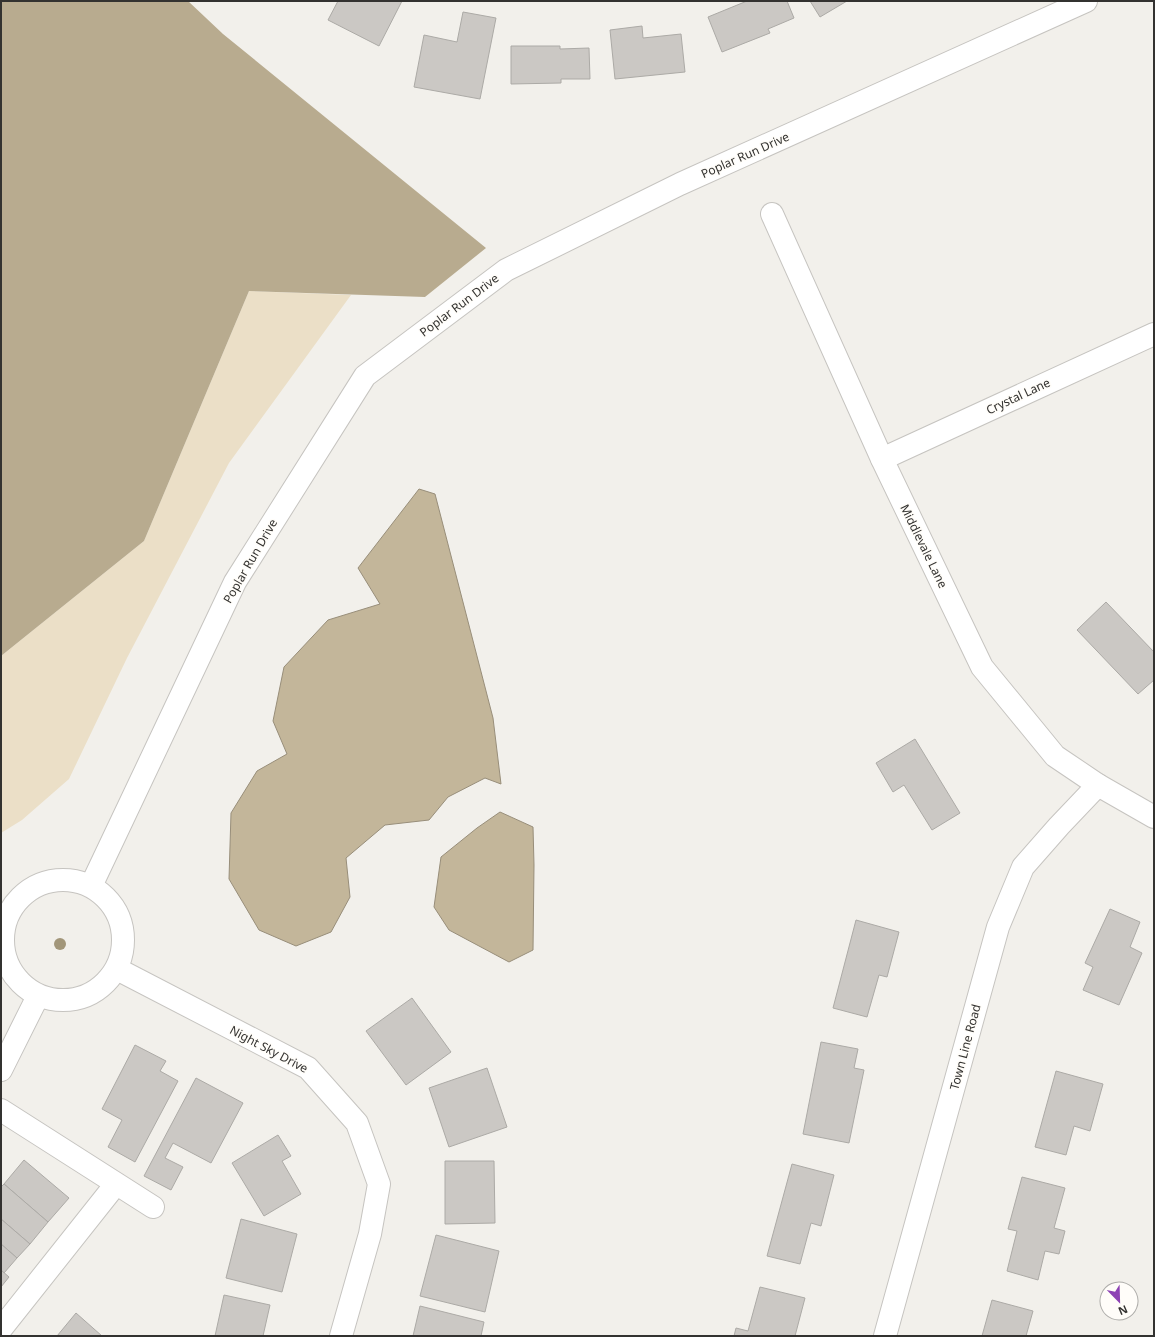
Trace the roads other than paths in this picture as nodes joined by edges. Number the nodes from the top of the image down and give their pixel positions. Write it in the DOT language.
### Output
graph roads {
  1 [pos="1086,1"];
  2 [pos="772,214"];
  3 [pos="1154,334"];
  4 [pos="882,459"];
  5 [pos="1098,785"];
  6 [pos="1154,817"];
  7 [pos="91,886"];
  8 [pos="4,913"];
  9 [pos="118,969"];
  10 [pos="38,996"];
  11 [pos="1,1070"];
  12 [pos="1,1110"];
  13 [pos="116,1184"];
  14 [pos="153,1207"];
  15 [pos="1,1329"];
  16 [pos="341,1336"];
  17 [pos="885,1336"];
  1 -- 7 [label="street, Poplar Run Drive"];
  2 -- 4 [label="street, Middlevale Lane"];
  3 -- 4 [label="street, Crystal Lane"];
  4 -- 5 [label="street, Middlevale Lane"];
  5 -- 6 [label="street, Middlevale Lane"];
  5 -- 17 [label="street, Town Line Road"];
  7 -- 8 [label="street"];
  7 -- 9 [label="street"];
  8 -- 10 [label="street"];
  9 -- 10 [label="street"];
  9 -- 16 [label="street, Night Sky Drive"];
  10 -- 11 [label="street"];
  12 -- 13 [label="street"];
  13 -- 14 [label="street"];
  13 -- 15 [label="street"];
}
